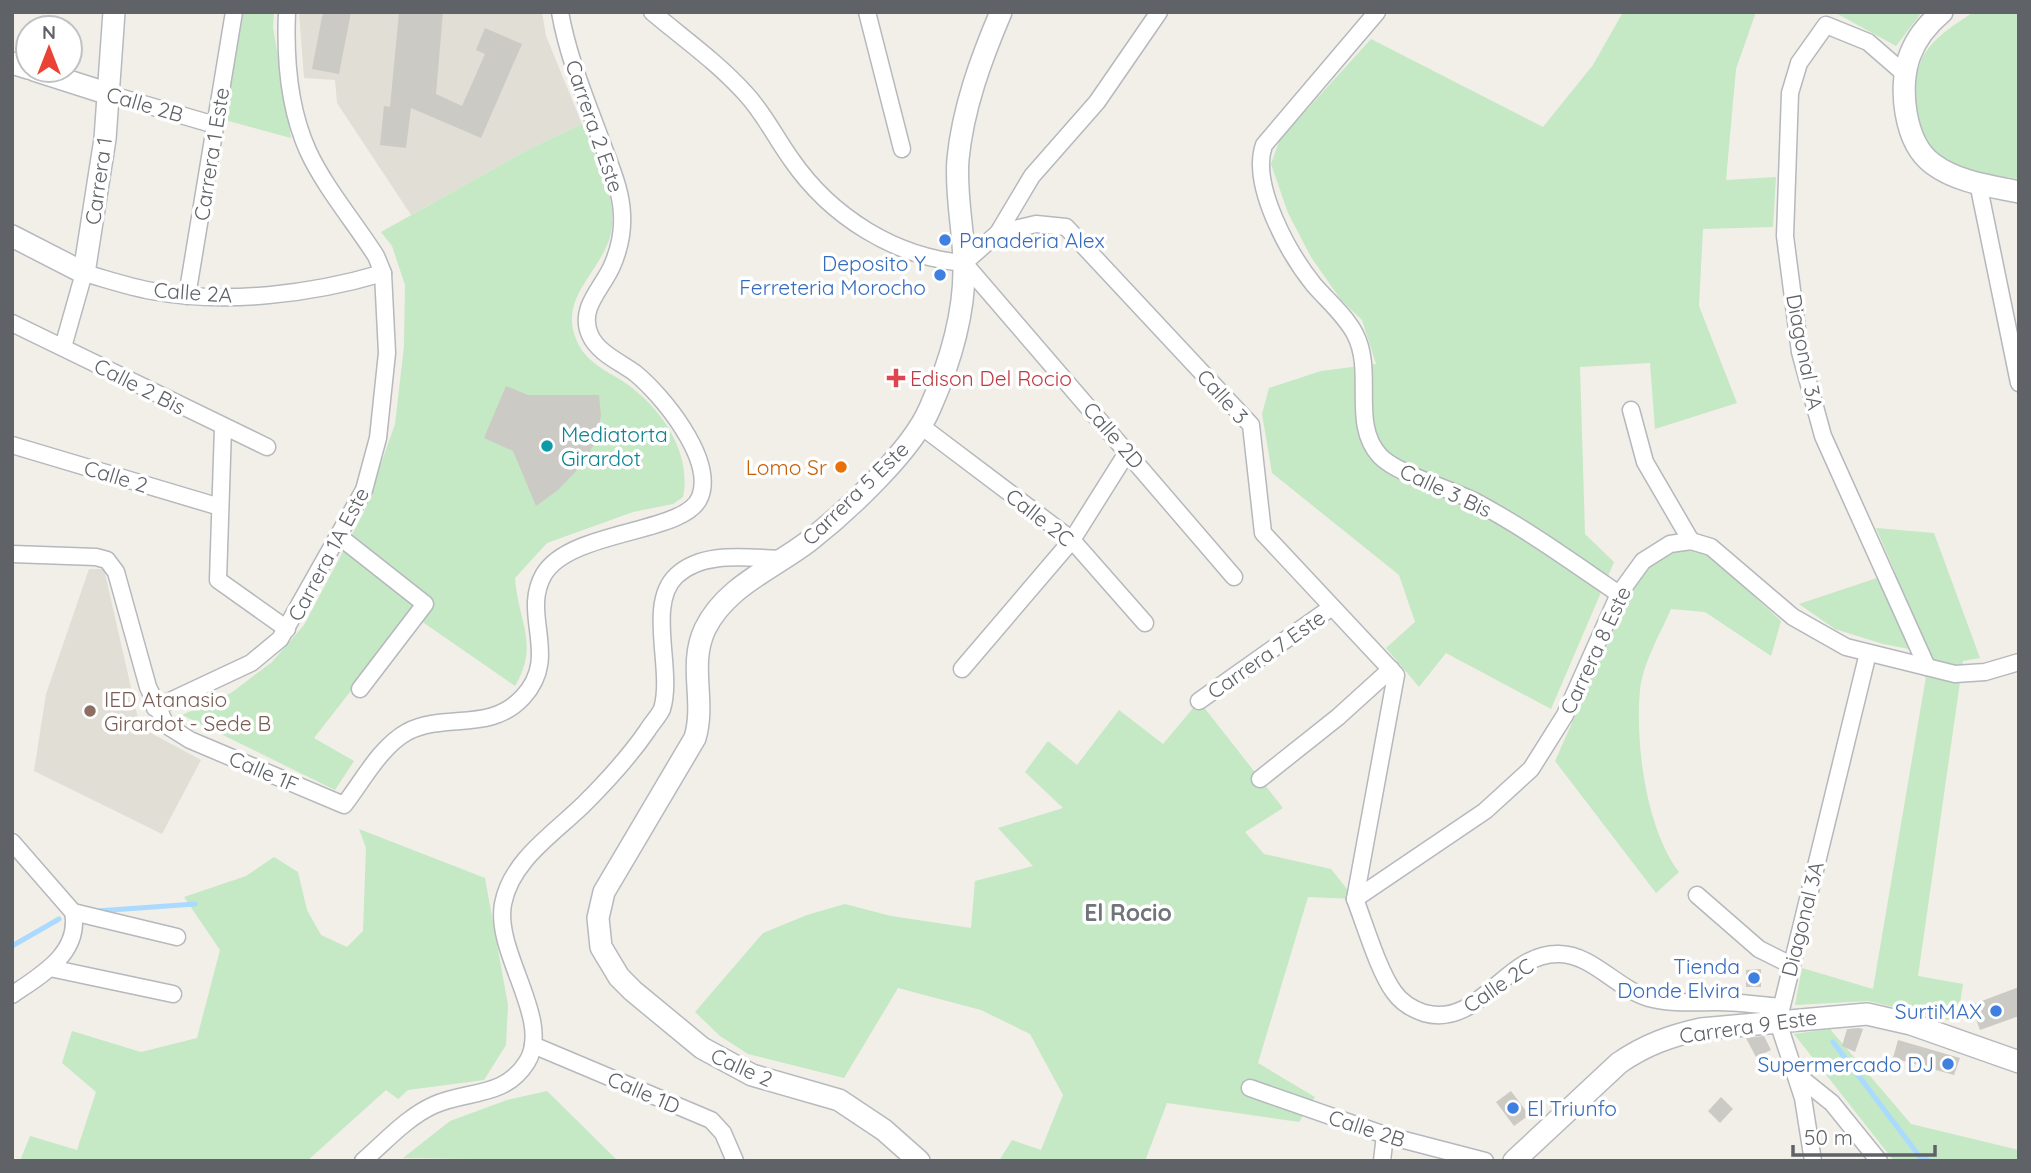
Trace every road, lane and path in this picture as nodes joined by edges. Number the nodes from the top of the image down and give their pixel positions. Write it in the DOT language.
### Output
graph roads {
  1 [pos="114,12"];
  2 [pos="234,12"];
  3 [pos="287,12"];
  4 [pos="560,12"];
  5 [pos="652,12"];
  6 [pos="867,12"];
  7 [pos="1001,12"];
  8 [pos="1159,12"];
  9 [pos="1377,12"];
  10 [pos="1942,12"];
  11 [pos="1906,75"];
  12 [pos="78,84"];
  13 [pos="109,94"];
  14 [pos="215,125"];
  15 [pos="902,149"];
  16 [pos="1978,183"];
  17 [pos="2019,192"];
  18 [pos="998,233"];
  19 [pos="12,236"];
  20 [pos="964,263"];
  21 [pos="84,272"];
  22 [pos="383,274"];
  23 [pos="187,296"];
  24 [pos="12,323"];
  25 [pos="63,347"];
  26 [pos="2019,383"];
  27 [pos="1630,410"];
  28 [pos="921,426"];
  29 [pos="223,428"];
  30 [pos="12,445"];
  31 [pos="267,447"];
  32 [pos="1128,451"];
  33 [pos="220,507"];
  34 [pos="340,537"];
  35 [pos="1072,540"];
  36 [pos="1691,541"];
  37 [pos="12,554"];
  38 [pos="783,559"];
  39 [pos="1234,577"];
  40 [pos="1619,594"];
  41 [pos="1332,607"];
  42 [pos="1145,623"];
  43 [pos="288,629"];
  44 [pos="1868,653"];
  45 [pos="2019,662"];
  46 [pos="1927,667"];
  47 [pos="962,669"];
  48 [pos="1393,672"];
  49 [pos="360,689"];
  50 [pos="1199,701"];
  51 [pos="155,708"];
  52 [pos="1260,779"];
  53 [pos="344,805"];
  54 [pos="12,842"];
  55 [pos="1697,895"];
  56 [pos="1355,899"];
  57 [pos="73,912"];
  58 [pos="177,937"];
  59 [pos="1791,965"];
  60 [pos="50,968"];
  61 [pos="173,994"];
  62 [pos="12,995"];
  63 [pos="1779,1014"];
  64 [pos="533,1045"];
  65 [pos="2019,1062"];
  66 [pos="1797,1075"];
  67 [pos="1250,1088"];
  68 [pos="1385,1135"];
  69 [pos="363,1161"];
  70 [pos="735,1161"];
  71 [pos="919,1161"];
  72 [pos="1382,1161"];
  73 [pos="1485,1161"];
  74 [pos="1514,1161"];
  75 [pos="1813,1161"];
  76 [pos="1879,1161"];
  1 -- 13 [label="street, Carrera 1"];
  2 -- 14 [label="street, Carrera 1 Este"];
  3 -- 22 [label="street, Carrera 1A Este"];
  4 -- 53 [label="street, Carrera 2 Este"];
  5 -- 20 [label="street"];
  6 -- 15 [label="street"];
  7 -- 20 [label="street, Carrera 5 Este"];
  8 -- 18 [label="street"];
  9 -- 40 [label="street, Calle 3 Bis"];
  10 -- 11 [label="street"];
  11 -- 16 [label="street"];
  11 -- 46 [label="street, Diagonal 3A"];
  12 -- 13 [label="street, Calle 2B"];
  13 -- 14 [label="street, Calle 2B"];
  13 -- 21 [label="street, Carrera 1"];
  14 -- 23 [label="street, Carrera 1 Este"];
  16 -- 17 [label="street"];
  16 -- 26 [label="street"];
  18 -- 20 [label="street"];
  18 -- 41 [label="street, Calle 3"];
  19 -- 21 [label="street, Calle 2A"];
  20 -- 28 [label="street, Carrera 5 Este"];
  20 -- 32 [label="street, Calle 2D"];
  21 -- 23 [label="street, Calle 2A"];
  21 -- 25 [label="street, Carrera 1"];
  22 -- 23 [label="street, Calle 2A"];
  22 -- 34 [label="street, Carrera 1A Este"];
  24 -- 25 [label="street, Calle 2 Bis"];
  25 -- 29 [label="street, Calle 2 Bis"];
  27 -- 36 [label="street"];
  28 -- 35 [label="street, Calle 2C"];
  28 -- 38 [label="street, Carrera 5 Este"];
  29 -- 31 [label="street, Calle 2 Bis"];
  29 -- 33 [label="street"];
  30 -- 33 [label="street, Calle 2"];
  32 -- 35 [label="street"];
  32 -- 39 [label="street, Calle 2D"];
  33 -- 43 [label="street"];
  34 -- 43 [label="street, Carrera 1A Este"];
  34 -- 49 [label="street"];
  35 -- 42 [label="street, Calle 2C"];
  35 -- 47 [label="street"];
  36 -- 40 [label="street, Carrera 8 Este"];
  36 -- 44 [label="street"];
  37 -- 51 [label="street"];
  38 -- 64 [label="street, Carrera 5 Este"];
  38 -- 71 [label="street, Calle 2"];
  40 -- 56 [label="street, Carrera 8 Este"];
  41 -- 48 [label="street, Calle 3"];
  41 -- 50 [label="street, Carrera 7 Este"];
  43 -- 51 [label="street, Carrera 1A Este"];
  44 -- 46 [label="street"];
  44 -- 59 [label="street, Diagonal 3A"];
  45 -- 46 [label="street"];
  48 -- 52 [label="street"];
  48 -- 56 [label="street"];
  51 -- 53 [label="street, Calle 1F"];
  54 -- 57 [label="street"];
  55 -- 59 [label="street"];
  56 -- 63 [label="street, Calle 2C"];
  57 -- 58 [label="street"];
  57 -- 60 [label="street"];
  59 -- 63 [label="street, Diagonal 3A"];
  60 -- 61 [label="street"];
  60 -- 62 [label="street"];
  63 -- 65 [label="street, Carrera 9 Este"];
  63 -- 66 [label="street"];
  63 -- 74 [label="street, Carrera 9 Este"];
  64 -- 69 [label="street"];
  64 -- 70 [label="street, Calle 1D"];
  66 -- 75 [label="street"];
  66 -- 76 [label="street"];
  67 -- 68 [label="street, Calle 2B"];
  68 -- 72 [label="street"];
  68 -- 73 [label="street, Calle 2B"];
}
